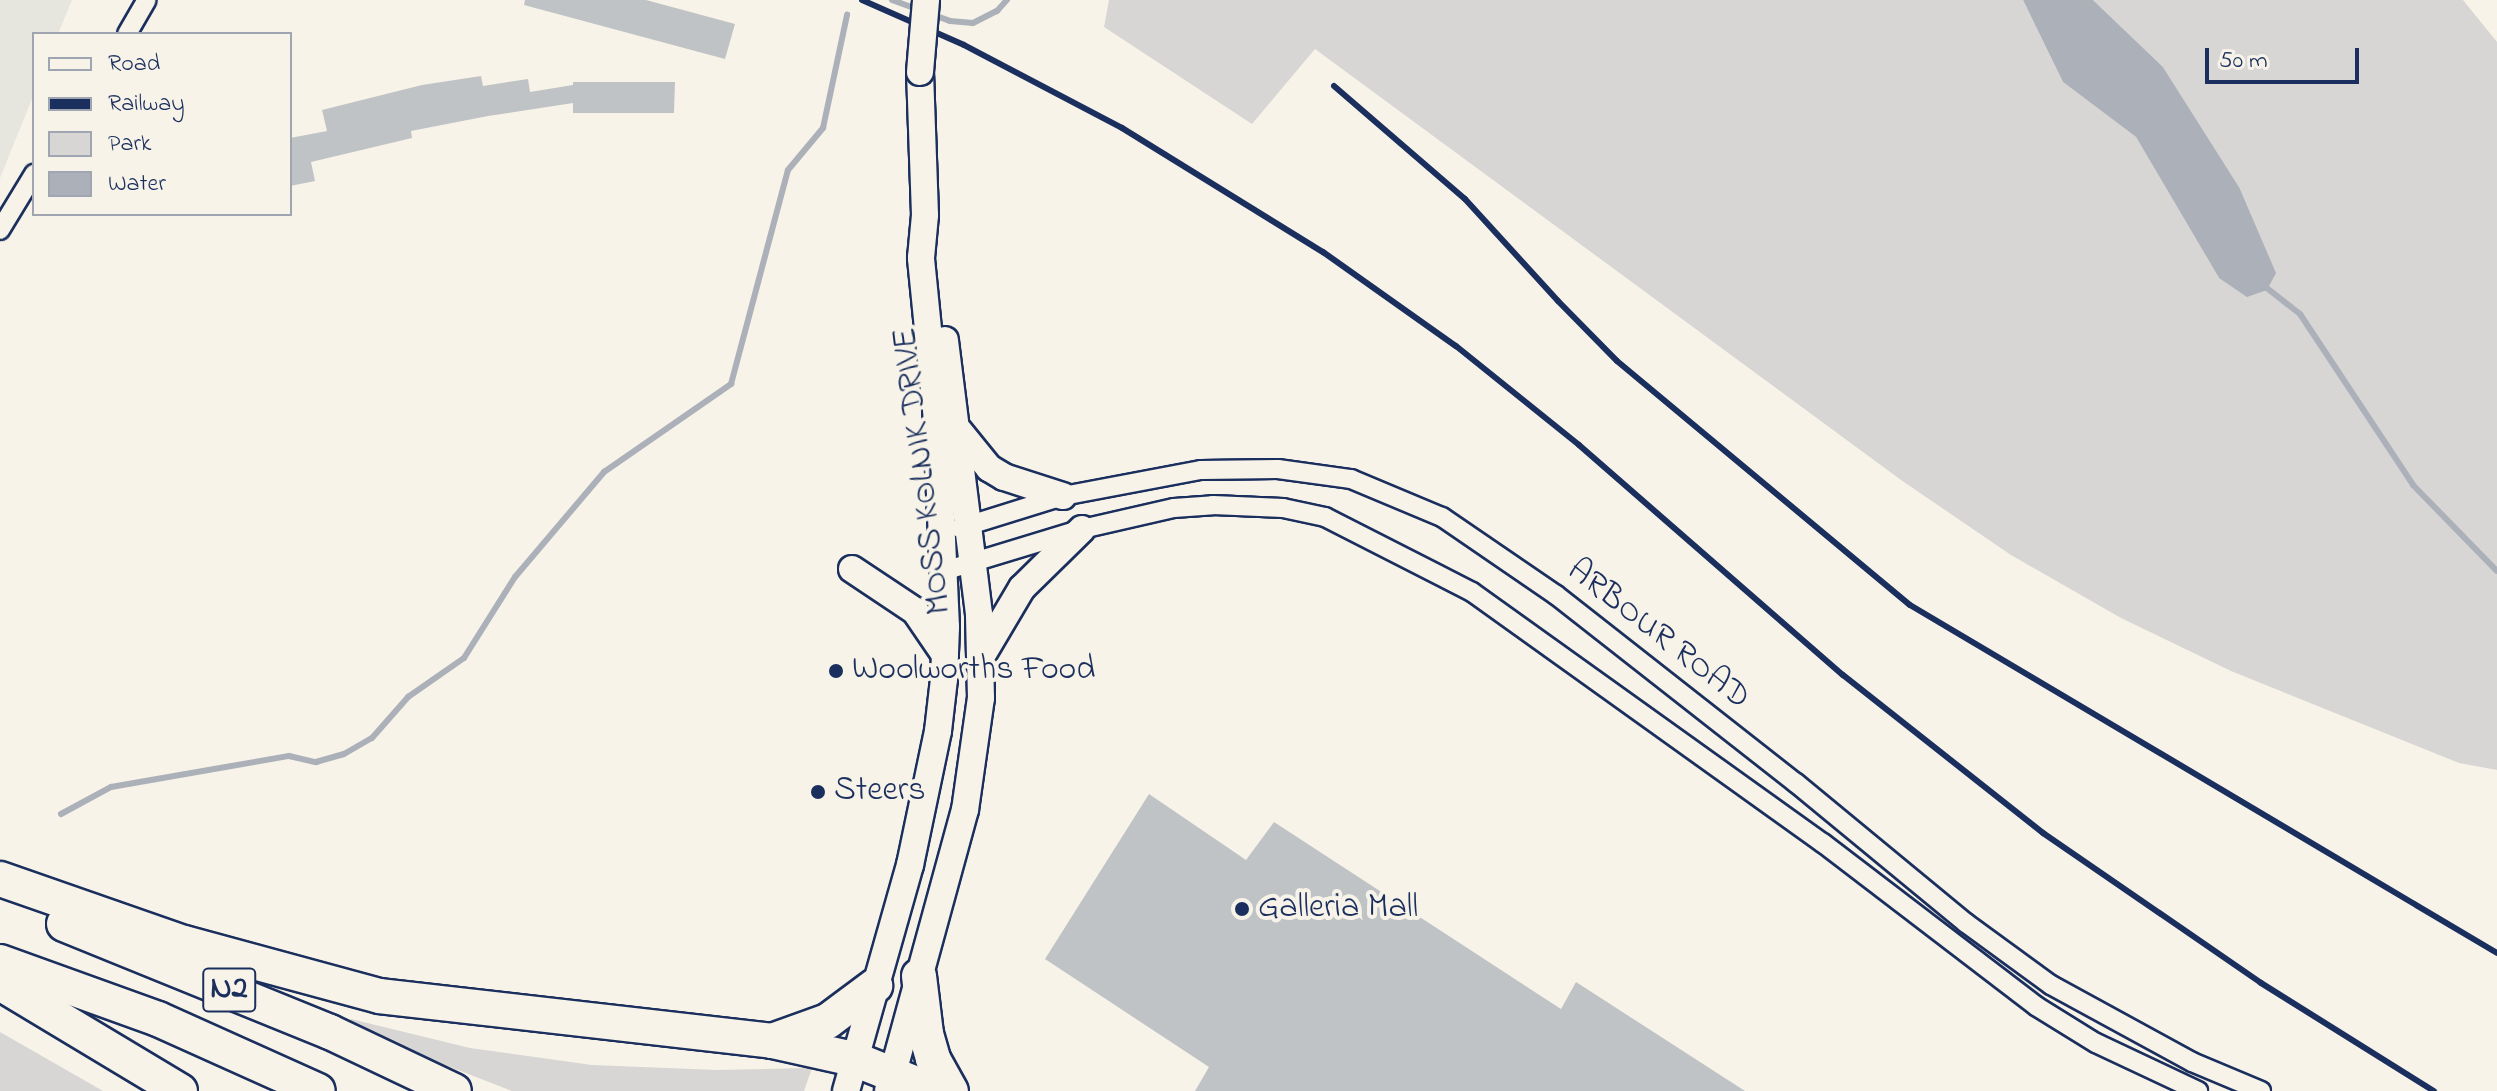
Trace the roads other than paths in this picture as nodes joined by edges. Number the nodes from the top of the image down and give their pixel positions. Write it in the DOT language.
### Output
graph roads {
  1 [pos="147,0"];
  2 [pos="926,0"];
  3 [pos="128,32"];
  4 [pos="32,177"];
  5 [pos="925,215"];
  6 [pos="0,230"];
  7 [pos="959,431"];
  8 [pos="1063,496"];
  9 [pos="969,525"];
  10 [pos="1082,529"];
  11 [pos="942,533"];
  12 [pos="974,563"];
  13 [pos="852,569"];
  14 [pos="944,571"];
  15 [pos="945,655"];
  16 [pos="980,659"];
  17 [pos="0,879"];
  18 [pos="0,899"];
  19 [pos="1966,923"];
  20 [pos="1950,942"];
  21 [pos="0,962"];
  22 [pos="919,976"];
  23 [pos="0,983"];
  24 [pos="875,986"];
  25 [pos="772,1041"];
  26 [pos="850,1075"];
  27 [pos="890,1082"];
  28 [pos="180,1091"];
  29 [pos="318,1091"];
  30 [pos="454,1091"];
  31 [pos="934,1091"];
  32 [pos="951,1091"];
  33 [pos="2198,1091"];
  34 [pos="2261,1091"];
  1 -- 3 [label="street"];
  2 -- 5 [label="main road, MOSS KOLNIK DRIVE, bridge"];
  4 -- 6 [label="street"];
  5 -- 7 [label="main road, MOSS KOLNIK DRIVE"];
  5 -- 11 [label="main road, MOSS KOLNIK DRIVE"];
  7 -- 8 [label="main road"];
  7 -- 9 [label="main road, MOSS KOLNIK DRIVE"];
  8 -- 9 [label="street, ARBOUR ROAD"];
  8 -- 19 [label="street, ARBOUR ROAD"];
  9 -- 11 [label="street, ARBOUR ROAD"];
  9 -- 12 [label="main road, MOSS KOLNIK DRIVE"];
  10 -- 12 [label="street, ARBOUR ROAD"];
  10 -- 16 [label="main road"];
  10 -- 20 [label="street, ARBOUR ROAD"];
  11 -- 14 [label="main road, MOSS KOLNIK DRIVE"];
  12 -- 14 [label="street, ARBOUR ROAD"];
  12 -- 16 [label="main road, MOSS KOLNIK DRIVE"];
  13 -- 15 [label="main road"];
  14 -- 15 [label="main road, MOSS KOLNIK DRIVE"];
  15 -- 24 [label="main road, MOSS KOLNIK DRIVE"];
  16 -- 22 [label="main road, MOSS KOLNIK DRIVE"];
  17 -- 25 [label="highway"];
  18 -- 30 [label="highway, N2"];
  19 -- 20 [label="street"];
  19 -- 34 [label="street, ARBOUR ROAD"];
  20 -- 33 [label="street, ARBOUR ROAD"];
  21 -- 29 [label="highway, N2"];
  22 -- 27 [label="main road, MOSS KOLNIK DRIVE"];
  22 -- 32 [label="highway"];
  23 -- 28 [label="highway"];
  24 -- 25 [label="highway"];
  24 -- 26 [label="main road, MOSS KOLNIK DRIVE"];
  25 -- 26 [label="highway"];
  26 -- 27 [label="highway"];
  27 -- 31 [label="highway"];
}
